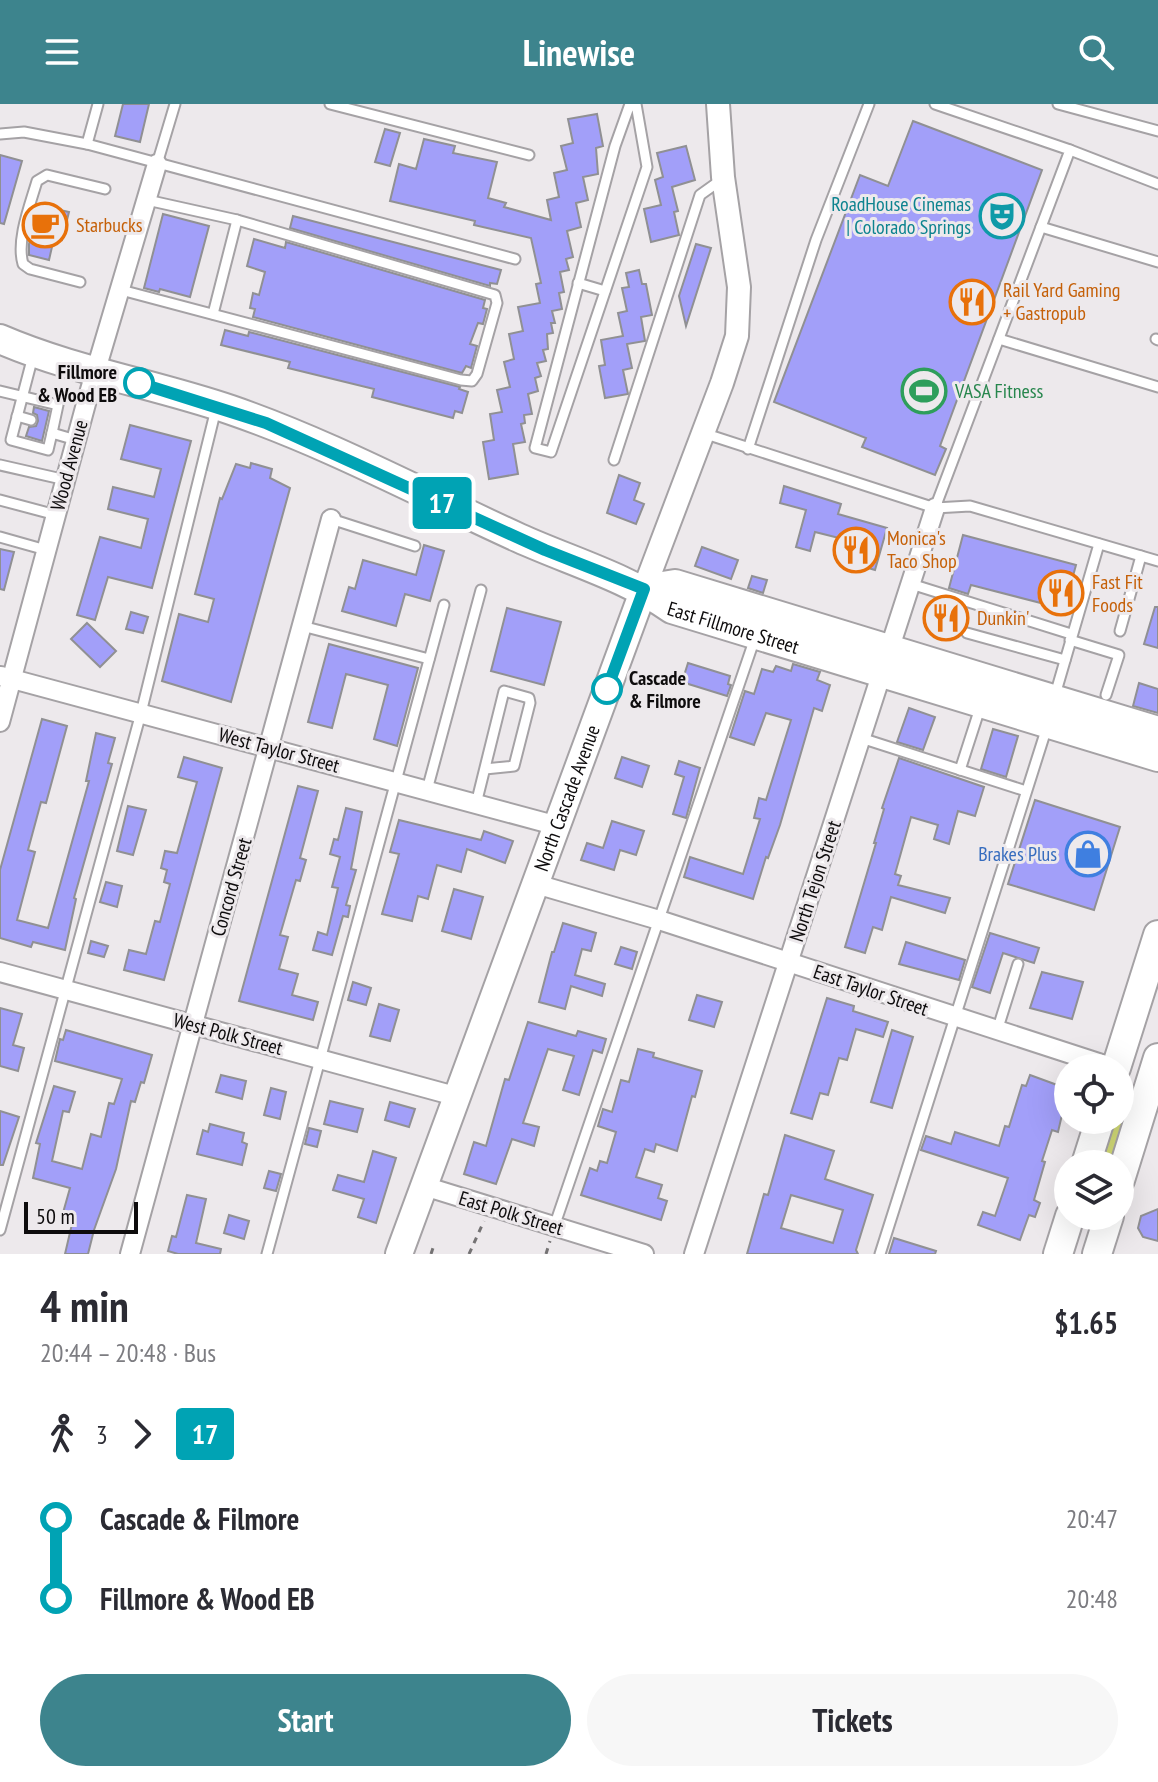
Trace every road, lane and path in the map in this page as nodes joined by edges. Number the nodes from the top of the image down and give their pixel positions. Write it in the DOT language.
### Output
graph roads {
  1 [pos="98,104"];
  2 [pos="175,104"];
  3 [pos="330,104"];
  4 [pos="633,104"];
  5 [pos="718,104"];
  6 [pos="869,104"];
  7 [pos="935,104"];
  8 [pos="1058,104"];
  9 [pos="1158,131"];
  10 [pos="0,134"];
  11 [pos="87,144"];
  12 [pos="1070,150"];
  13 [pos="529,155"];
  14 [pos="157,164"];
  15 [pos="723,177"];
  16 [pos="1158,184"];
  17 [pos="105,189"];
  18 [pos="147,200"];
  19 [pos="237,220"];
  20 [pos="1041,227"];
  21 [pos="515,259"];
  22 [pos="1158,262"];
  23 [pos="80,282"];
  24 [pos="578,283"];
  25 [pos="121,290"];
  26 [pos="605,291"];
  27 [pos="213,314"];
  28 [pos="0,339"];
  29 [pos="999,339"];
  30 [pos="34,352"];
  31 [pos="97,371"];
  32 [pos="1158,387"];
  33 [pos="0,391"];
  34 [pos="22,396"];
  35 [pos="217,405"];
  36 [pos="17,416"];
  37 [pos="31,420"];
  38 [pos="51,428"];
  39 [pos="703,433"];
  40 [pos="76,440"];
  41 [pos="748,449"];
  42 [pos="614,460"];
  43 [pos="0,465"];
  44 [pos="66,480"];
  45 [pos="0,500"];
  46 [pos="935,508"];
  47 [pos="56,515"];
  48 [pos="331,519"];
  49 [pos="0,537"];
  50 [pos="1099,544"];
  51 [pos="415,546"];
  52 [pos="46,550"];
  53 [pos="1141,556"];
  54 [pos="1158,561"];
  55 [pos="911,584"];
  56 [pos="644,589"];
  57 [pos="481,590"];
  58 [pos="444,605"];
  59 [pos="302,626"];
  60 [pos="1120,631"];
  61 [pos="967,633"];
  62 [pos="756,635"];
  63 [pos="1071,637"];
  64 [pos="429,659"];
  65 [pos="885,660"];
  66 [pos="1065,660"];
  67 [pos="6,678"];
  68 [pos="1106,695"];
  69 [pos="982,703"];
  70 [pos="1051,711"];
  71 [pos="141,713"];
  72 [pos="0,722"];
  73 [pos="1158,731"];
  74 [pos="861,738"];
  75 [pos="270,747"];
  76 [pos="1158,757"];
  77 [pos="485,769"];
  78 [pos="960,770"];
  79 [pos="396,782"];
  80 [pos="427,790"];
  81 [pos="1026,791"];
  82 [pos="476,804"];
  83 [pos="558,826"];
  84 [pos="536,884"];
  85 [pos="659,920"];
  86 [pos="1158,935"];
  87 [pos="789,962"];
  88 [pos="1018,964"];
  89 [pos="0,972"];
  90 [pos="64,989"];
  91 [pos="954,1018"];
  92 [pos="193,1024"];
  93 [pos="997,1031"];
  94 [pos="1070,1054"];
  95 [pos="1122,1054"];
  96 [pos="319,1058"];
  97 [pos="1134,1071"];
  98 [pos="1156,1073"];
  99 [pos="455,1096"];
  100 [pos="1130,1150"];
  101 [pos="424,1186"];
  102 [pos="486,1218"];
  103 [pos="0,1230"];
  104 [pos="1066,1230"];
  105 [pos="1105,1230"];
  106 [pos="552,1234"];
  107 [pos="433,1248"];
  108 [pos="130,1254"];
  109 [pos="267,1254"];
  110 [pos="399,1254"];
  111 [pos="431,1254"];
  112 [pos="469,1254"];
  113 [pos="546,1254"];
  114 [pos="644,1254"];
  115 [pos="694,1254"];
  116 [pos="880,1254"];
  117 [pos="1058,1254"];
  118 [pos="1098,1254"];
  1 -- 11 [label="lane"];
  2 -- 14 [label="lane"];
  3 -- 13 [label="lane"];
  4 -- 24 [label="lane"];
  4 -- 26 [label="lane"];
  5 -- 15 [label="street, North Cascade Avenue"];
  6 -- 41 [label="lane"];
  7 -- 12 [label="lane"];
  8 -- 9 [label="lane"];
  10 -- 11 [label="lane"];
  11 -- 14 [label="lane"];
  12 -- 16 [label="lane"];
  12 -- 20 [label="lane"];
  14 -- 18 [label="street, Wood Avenue"];
  14 -- 21 [label="lane"];
  15 -- 39 [label="street, North Cascade Avenue"];
  15 -- 42 [label="lane"];
  17 -- 23 [label="lane"];
  18 -- 19 [label="lane"];
  18 -- 25 [label="street, Wood Avenue"];
  19 -- 27 [label="lane"];
  19 -- 27 [label="lane"];
  20 -- 22 [label="lane"];
  20 -- 29 [label="lane"];
  24 -- 26 [label="lane"];
  24 -- 26 [label="lane"];
  25 -- 27 [label="lane"];
  25 -- 31 [label="street, Wood Avenue"];
  28 -- 30 [label="main road"];
  29 -- 32 [label="lane"];
  29 -- 46 [label="lane"];
  30 -- 31 [label="main road"];
  30 -- 34 [label="lane"];
  31 -- 35 [label="main road"];
  31 -- 40 [label="street, Wood Avenue"];
  33 -- 34 [label="lane"];
  34 -- 36 [label="lane"];
  34 -- 38 [label="lane"];
  35 -- 56 [label="main road"];
  35 -- 71 [label="lane"];
  36 -- 37 [label="lane"];
  36 -- 38 [label="lane"];
  38 -- 40 [label="lane"];
  39 -- 41 [label="lane"];
  39 -- 56 [label="street, North Cascade Avenue"];
  40 -- 44 [label="street, Wood Avenue"];
  41 -- 46 [label="lane"];
  43 -- 44 [label="lane"];
  44 -- 47 [label="street, Wood Avenue"];
  45 -- 47 [label="lane"];
  46 -- 50 [label="lane"];
  46 -- 55 [label="street, North Tejon Street"];
  47 -- 52 [label="street, Wood Avenue"];
  48 -- 51 [label="lane"];
  48 -- 59 [label="street, Concord Street"];
  49 -- 52 [label="lane"];
  50 -- 53 [label="lane"];
  50 -- 63 [label="lane"];
  52 -- 67 [label="street, Wood Avenue"];
  53 -- 54 [label="lane"];
  53 -- 60 [label="lane"];
  55 -- 63 [label="lane"];
  55 -- 65 [label="street, North Tejon Street"];
  56 -- 62 [label="main road, East Fillmore Street"];
  56 -- 65 [label="main road, East Fillmore Street"];
  56 -- 83 [label="main road, North Cascade Avenue"];
  57 -- 80 [label="lane"];
  58 -- 64 [label="lane"];
  59 -- 64 [label="lane"];
  59 -- 75 [label="street, Concord Street"];
  61 -- 66 [label="lane"];
  62 -- 65 [label="main road, East Fillmore Street"];
  62 -- 85 [label="lane"];
  63 -- 66 [label="lane"];
  63 -- 68 [label="lane"];
  64 -- 79 [label="lane"];
  65 -- 69 [label="main road, East Fillmore Street"];
  65 -- 70 [label="main road, East Fillmore Street"];
  65 -- 74 [label="street, North Tejon Street"];
  66 -- 70 [label="lane"];
  67 -- 71 [label="street, West Taylor Street"];
  67 -- 72 [label="street, Wood Avenue"];
  69 -- 70 [label="main road, East Fillmore Street"];
  69 -- 78 [label="lane"];
  70 -- 73 [label="main road, East Fillmore Street"];
  70 -- 76 [label="main road, East Fillmore Street"];
  70 -- 81 [label="lane"];
  71 -- 75 [label="street, West Taylor Street"];
  71 -- 90 [label="lane"];
  74 -- 78 [label="lane"];
  74 -- 87 [label="street, North Tejon Street"];
  75 -- 79 [label="street, West Taylor Street"];
  75 -- 92 [label="street, Concord Street"];
  77 -- 77 [label="lane"];
  77 -- 82 [label="lane"];
  78 -- 81 [label="lane"];
  79 -- 80 [label="street, West Taylor Street"];
  79 -- 96 [label="lane"];
  80 -- 82 [label="street, West Taylor Street"];
  81 -- 91 [label="lane"];
  82 -- 83 [label="street, West Taylor Street"];
  83 -- 84 [label="main road, North Cascade Avenue"];
  84 -- 85 [label="street, East Taylor Street"];
  84 -- 99 [label="main road, North Cascade Avenue"];
  85 -- 87 [label="street, East Taylor Street"];
  85 -- 106 [label="lane"];
  86 -- 95 [label="main road"];
  87 -- 91 [label="street, East Taylor Street"];
  87 -- 115 [label="street, North Tejon Street"];
  88 -- 93 [label="lane"];
  89 -- 90 [label="street, West Polk Street"];
  90 -- 92 [label="street, West Polk Street"];
  90 -- 103 [label="lane"];
  91 -- 93 [label="street, East Taylor Street"];
  91 -- 116 [label="lane"];
  92 -- 96 [label="street, West Polk Street"];
  92 -- 108 [label="street, Concord Street"];
  93 -- 94 [label="street, East Taylor Street"];
  96 -- 99 [label="street, West Polk Street"];
  96 -- 109 [label="lane"];
  97 -- 98 [label="street, East Taylor Street"];
  98 -- 100 [label="main road"];
  99 -- 101 [label="main road, North Cascade Avenue"];
  101 -- 106 [label="street, East Polk Street"];
  101 -- 110 [label="main road, North Cascade Avenue"];
  102 -- 112 [label="path"];
  104 -- 117 [label="main road"];
  105 -- 118 [label="main road"];
  106 -- 113 [label="path"];
  106 -- 114 [label="street, East Polk Street"];
  107 -- 111 [label="path"];
}
